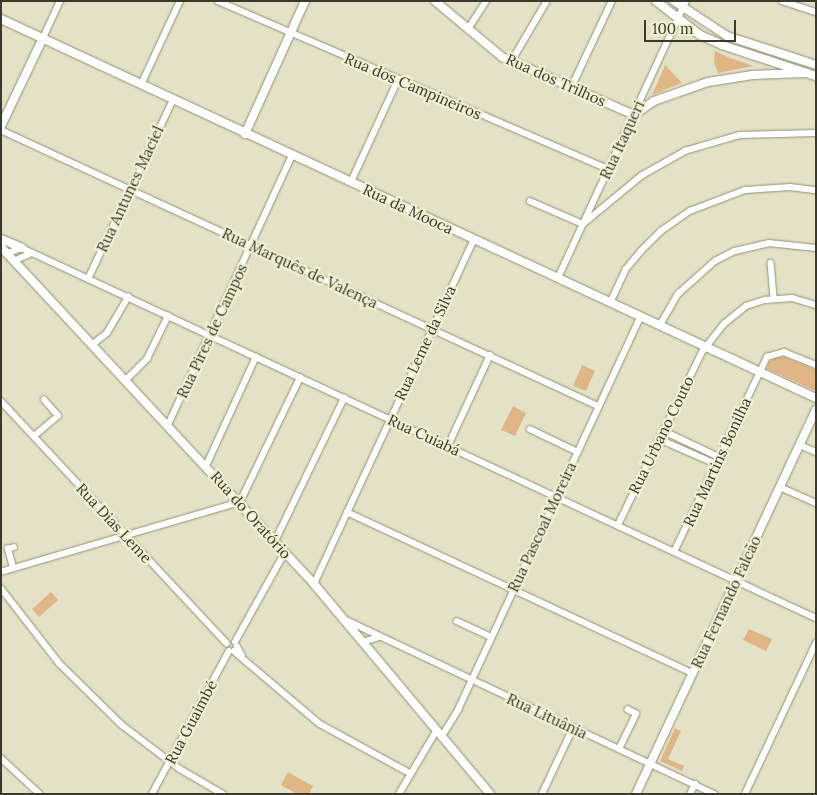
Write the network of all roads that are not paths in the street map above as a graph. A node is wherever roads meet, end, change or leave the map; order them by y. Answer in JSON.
{"nodes":[{"id":1,"x":60,"y":1,"type":"edge"},
{"id":2,"x":180,"y":1,"type":"edge"},
{"id":3,"x":218,"y":1,"type":"edge"},
{"id":4,"x":305,"y":1,"type":"edge"},
{"id":5,"x":435,"y":1,"type":"edge"},
{"id":6,"x":486,"y":1,"type":"edge"},
{"id":7,"x":547,"y":1,"type":"edge"},
{"id":8,"x":612,"y":1,"type":"edge"},
{"id":9,"x":656,"y":1,"type":"edge"},
{"id":10,"x":674,"y":1,"type":"edge"},
{"id":11,"x":782,"y":1,"type":"edge"},
{"id":12,"x":685,"y":5,"type":"edge"},
{"id":13,"x":816,"y":12,"type":"edge"},
{"id":14,"x":679,"y":18,"type":"junction"},
{"id":15,"x":1,"y":19,"type":"edge"},
{"id":16,"x":468,"y":30,"type":"junction"},
{"id":17,"x":290,"y":32,"type":"junction"},
{"id":18,"x":42,"y":38,"type":"junction"},
{"id":19,"x":511,"y":62,"type":"junction"},
{"id":20,"x":816,"y":65,"type":"edge"},
{"id":21,"x":805,"y":74,"type":"junction"},
{"id":22,"x":816,"y":76,"type":"edge"},
{"id":23,"x":398,"y":80,"type":"junction"},
{"id":24,"x":141,"y":85,"type":"junction"},
{"id":25,"x":571,"y":88,"type":"junction"},
{"id":26,"x":173,"y":100,"type":"junction"},
{"id":27,"x":634,"y":115,"type":"junction"},
{"id":28,"x":1,"y":128,"type":"edge"},
{"id":29,"x":816,"y":133,"type":"edge"},
{"id":30,"x":244,"y":134,"type":"junction"},
{"id":31,"x":292,"y":156,"type":"junction"},
{"id":32,"x":608,"y":170,"type":"junction"},
{"id":33,"x":351,"y":182,"type":"junction"},
{"id":34,"x":131,"y":189,"type":"junction"},
{"id":35,"x":816,"y":190,"type":"edge"},
{"id":36,"x":530,"y":201,"type":"dead end"},
{"id":37,"x":583,"y":224,"type":"junction"},
{"id":38,"x":1,"y":239,"type":"edge"},
{"id":39,"x":474,"y":239,"type":"junction"},
{"id":40,"x":251,"y":245,"type":"junction"},
{"id":41,"x":1,"y":246,"type":"edge"},
{"id":42,"x":22,"y":248,"type":"junction"},
{"id":43,"x":816,"y":248,"type":"edge"},
{"id":44,"x":8,"y":253,"type":"junction"},
{"id":45,"x":33,"y":253,"type":"junction"},
{"id":46,"x":16,"y":260,"type":"junction"},
{"id":47,"x":771,"y":263,"type":"dead end"},
{"id":48,"x":558,"y":278,"type":"junction"},
{"id":49,"x":88,"y":279,"type":"junction"},
{"id":50,"x":128,"y":298,"type":"junction"},
{"id":51,"x":774,"y":298,"type":"junction"},
{"id":52,"x":611,"y":301,"type":"junction"},
{"id":53,"x":816,"y":305,"type":"edge"},
{"id":54,"x":168,"y":316,"type":"junction"},
{"id":55,"x":641,"y":316,"type":"junction"},
{"id":56,"x":660,"y":325,"type":"junction"},
{"id":57,"x":432,"y":328,"type":"junction"},
{"id":58,"x":209,"y":335,"type":"junction"},
{"id":59,"x":92,"y":345,"type":"junction"},
{"id":60,"x":706,"y":346,"type":"junction"},
{"id":61,"x":490,"y":355,"type":"junction"},
{"id":62,"x":256,"y":357,"type":"junction"},
{"id":63,"x":816,"y":365,"type":"edge"},
{"id":64,"x":759,"y":372,"type":"junction"},
{"id":65,"x":300,"y":378,"type":"junction"},
{"id":66,"x":126,"y":380,"type":"junction"},
{"id":67,"x":344,"y":398,"type":"junction"},
{"id":68,"x":816,"y":398,"type":"edge"},
{"id":69,"x":44,"y":400,"type":"dead end"},
{"id":70,"x":1,"y":401,"type":"edge"},
{"id":71,"x":598,"y":406,"type":"junction"},
{"id":72,"x":816,"y":410,"type":"edge"},
{"id":73,"x":390,"y":420,"type":"junction"},
{"id":74,"x":168,"y":425,"type":"junction"},
{"id":75,"x":530,"y":429,"type":"dead end"},
{"id":76,"x":664,"y":431,"type":"junction"},
{"id":77,"x":34,"y":436,"type":"junction"},
{"id":78,"x":660,"y":439,"type":"junction"},
{"id":79,"x":690,"y":444,"type":"junction"},
{"id":80,"x":800,"y":445,"type":"junction"},
{"id":81,"x":448,"y":446,"type":"junction"},
{"id":82,"x":686,"y":451,"type":"junction"},
{"id":83,"x":578,"y":452,"type":"junction"},
{"id":84,"x":816,"y":452,"type":"edge"},
{"id":85,"x":719,"y":457,"type":"junction"},
{"id":86,"x":716,"y":464,"type":"junction"},
{"id":87,"x":206,"y":466,"type":"junction"},
{"id":88,"x":780,"y":487,"type":"junction"},
{"id":89,"x":556,"y":496,"type":"junction"},
{"id":90,"x":240,"y":502,"type":"junction"},
{"id":91,"x":816,"y":503,"type":"edge"},
{"id":92,"x":347,"y":512,"type":"junction"},
{"id":93,"x":618,"y":525,"type":"junction"},
{"id":94,"x":127,"y":537,"type":"junction"},
{"id":95,"x":275,"y":541,"type":"junction"},
{"id":96,"x":14,"y":547,"type":"dead end"},
{"id":97,"x":285,"y":552,"type":"junction"},
{"id":98,"x":674,"y":552,"type":"junction"},
{"id":99,"x":13,"y":568,"type":"junction"},
{"id":100,"x":1,"y":572,"type":"edge"},
{"id":101,"x":736,"y":581,"type":"junction"},
{"id":102,"x":314,"y":584,"type":"junction"},
{"id":103,"x":1,"y":588,"type":"edge"},
{"id":104,"x":513,"y":588,"type":"junction"},
{"id":105,"x":816,"y":618,"type":"edge"},
{"id":106,"x":344,"y":619,"type":"junction"},
{"id":107,"x":457,"y":621,"type":"dead end"},
{"id":108,"x":370,"y":631,"type":"junction"},
{"id":109,"x":357,"y":635,"type":"junction"},
{"id":110,"x":379,"y":636,"type":"junction"},
{"id":111,"x":491,"y":637,"type":"junction"},
{"id":112,"x":363,"y":642,"type":"junction"},
{"id":113,"x":816,"y":643,"type":"edge"},
{"id":114,"x":234,"y":647,"type":"junction"},
{"id":115,"x":693,"y":673,"type":"junction"},
{"id":116,"x":471,"y":680,"type":"junction"},
{"id":117,"x":628,"y":710,"type":"dead end"},
{"id":118,"x":573,"y":728,"type":"junction"},
{"id":119,"x":439,"y":733,"type":"junction"},
{"id":120,"x":619,"y":749,"type":"junction"},
{"id":121,"x":1,"y":758,"type":"edge"},
{"id":122,"x":170,"y":762,"type":"junction"},
{"id":123,"x":651,"y":764,"type":"junction"},
{"id":124,"x":410,"y":773,"type":"junction"},
{"id":125,"x":695,"y":784,"type":"junction"},
{"id":126,"x":40,"y":794,"type":"edge"},
{"id":127,"x":152,"y":794,"type":"edge"},
{"id":128,"x":223,"y":794,"type":"edge"},
{"id":129,"x":399,"y":794,"type":"edge"},
{"id":130,"x":490,"y":794,"type":"edge"},
{"id":131,"x":542,"y":794,"type":"edge"},
{"id":132,"x":636,"y":794,"type":"edge"},
{"id":133,"x":690,"y":794,"type":"edge"},
{"id":134,"x":715,"y":794,"type":"edge"},
{"id":135,"x":745,"y":794,"type":"edge"}],
"edges":[{"from":1,"to":18,"type":"street"},
{"from":2,"to":24,"type":"street"},
{"from":3,"to":17,"type":"street","name":"Rua dos Campineiros"},
{"from":4,"to":17,"type":"street"},
{"from":5,"to":16,"type":"street","name":"Rua dos Trilhos"},
{"from":6,"to":16,"type":"street"},
{"from":7,"to":19,"type":"street"},
{"from":8,"to":25,"type":"street"},
{"from":9,"to":14,"type":"street"},
{"from":10,"to":12,"type":"street"},
{"from":11,"to":13,"type":"street"},
{"from":12,"to":14,"type":"street","name":"Rua Itaqueri"},
{"from":12,"to":20,"type":"street"},
{"from":14,"to":21,"type":"street"},
{"from":14,"to":27,"type":"street","name":"Rua Itaqueri"},
{"from":15,"to":18,"type":"street","name":"Rua da Mooca"},
{"from":16,"to":19,"type":"street","name":"Rua dos Trilhos"},
{"from":17,"to":23,"type":"street","name":"Rua dos Campineiros"},
{"from":17,"to":30,"type":"street"},
{"from":18,"to":24,"type":"street","name":"Rua da Mooca"},
{"from":18,"to":28,"type":"street"},
{"from":19,"to":25,"type":"street","name":"Rua dos Trilhos"},
{"from":21,"to":22,"type":"street"},
{"from":21,"to":27,"type":"street"},
{"from":23,"to":32,"type":"street","name":"Rua dos Campineiros"},
{"from":23,"to":33,"type":"street"},
{"from":24,"to":26,"type":"street","name":"Rua da Mooca"},
{"from":25,"to":27,"type":"street","name":"Rua dos Trilhos"},
{"from":26,"to":30,"type":"street","name":"Rua da Mooca"},
{"from":26,"to":34,"type":"street","name":"Rua Antunes Maciel"},
{"from":27,"to":32,"type":"street","name":"Rua Itaqueri"},
{"from":28,"to":34,"type":"street","name":"Rua Marquês de Valença"},
{"from":29,"to":37,"type":"street"},
{"from":30,"to":31,"type":"street","name":"Rua da Mooca"},
{"from":31,"to":33,"type":"street","name":"Rua da Mooca"},
{"from":31,"to":40,"type":"street","name":"Rua Pires de Campos"},
{"from":32,"to":37,"type":"street","name":"Rua Itaqueri"},
{"from":33,"to":39,"type":"street","name":"Rua da Mooca"},
{"from":34,"to":40,"type":"street","name":"Rua Marquês de Valença"},
{"from":34,"to":49,"type":"street","name":"Rua Antunes Maciel"},
{"from":35,"to":52,"type":"street"},
{"from":36,"to":37,"type":"street"},
{"from":37,"to":48,"type":"street","name":"Rua Itaqueri"},
{"from":38,"to":42,"type":"street"},
{"from":39,"to":48,"type":"street","name":"Rua da Mooca"},
{"from":39,"to":57,"type":"street","name":"Rua Leme da Silva"},
{"from":40,"to":57,"type":"street","name":"Rua Marquês de Valença"},
{"from":40,"to":58,"type":"street","name":"Rua Pires de Campos"},
{"from":41,"to":44,"type":"street","name":"Rua do Oratório"},
{"from":42,"to":44,"type":"street"},
{"from":42,"to":45,"type":"street","name":"Rua Cuiabá"},
{"from":43,"to":56,"type":"street"},
{"from":44,"to":46,"type":"street","name":"Rua do Oratório"},
{"from":45,"to":46,"type":"street"},
{"from":45,"to":49,"type":"street","name":"Rua Cuiabá"},
{"from":46,"to":59,"type":"street","name":"Rua do Oratório"},
{"from":47,"to":51,"type":"street"},
{"from":48,"to":52,"type":"street","name":"Rua da Mooca"},
{"from":49,"to":50,"type":"street","name":"Rua Cuiabá"},
{"from":50,"to":54,"type":"street","name":"Rua Cuiabá"},
{"from":50,"to":59,"type":"street"},
{"from":51,"to":53,"type":"street"},
{"from":51,"to":60,"type":"street","name":"Rua Urbano Couto"},
{"from":52,"to":55,"type":"street","name":"Rua da Mooca"},
{"from":54,"to":58,"type":"street","name":"Rua Cuiabá"},
{"from":54,"to":66,"type":"street"},
{"from":55,"to":56,"type":"street","name":"Rua da Mooca"},
{"from":55,"to":71,"type":"street","name":"Rua Pascoal Moreira"},
{"from":56,"to":60,"type":"street","name":"Rua da Mooca"},
{"from":57,"to":61,"type":"street","name":"Rua Marquês de Valença"},
{"from":57,"to":73,"type":"street","name":"Rua Leme da Silva"},
{"from":58,"to":62,"type":"street","name":"Rua Cuiabá"},
{"from":58,"to":74,"type":"street","name":"Rua Pires de Campos"},
{"from":59,"to":66,"type":"street","name":"Rua do Oratório"},
{"from":60,"to":64,"type":"street","name":"Rua da Mooca"},
{"from":60,"to":76,"type":"street","name":"Rua Urbano Couto"},
{"from":61,"to":71,"type":"street","name":"Rua Marquês de Valença"},
{"from":61,"to":81,"type":"street"},
{"from":62,"to":65,"type":"street","name":"Rua Cuiabá"},
{"from":62,"to":87,"type":"street"},
{"from":63,"to":64,"type":"street","name":"Rua Martins Bonilha"},
{"from":64,"to":68,"type":"street","name":"Rua da Mooca"},
{"from":64,"to":85,"type":"street","name":"Rua Martins Bonilha"},
{"from":65,"to":67,"type":"street","name":"Rua Cuiabá"},
{"from":65,"to":90,"type":"street"},
{"from":66,"to":74,"type":"street","name":"Rua do Oratório"},
{"from":67,"to":73,"type":"street","name":"Rua Cuiabá"},
{"from":67,"to":95,"type":"street"},
{"from":69,"to":77,"type":"street"},
{"from":70,"to":77,"type":"street","name":"Rua Dias Leme"},
{"from":71,"to":83,"type":"street","name":"Rua Pascoal Moreira"},
{"from":72,"to":80,"type":"street","name":"Rua Fernando Falcão"},
{"from":73,"to":81,"type":"street","name":"Rua Cuiabá"},
{"from":73,"to":92,"type":"street","name":"Rua Leme da Silva"},
{"from":74,"to":87,"type":"street","name":"Rua do Oratório"},
{"from":75,"to":83,"type":"street"},
{"from":76,"to":78,"type":"street","name":"Rua Urbano Couto"},
{"from":76,"to":79,"type":"street"},
{"from":77,"to":94,"type":"street","name":"Rua Dias Leme"},
{"from":78,"to":82,"type":"street"},
{"from":78,"to":93,"type":"street","name":"Rua Urbano Couto"},
{"from":79,"to":82,"type":"street"},
{"from":79,"to":85,"type":"street"},
{"from":80,"to":84,"type":"street"},
{"from":80,"to":88,"type":"street","name":"Rua Fernando Falcão"},
{"from":81,"to":89,"type":"street","name":"Rua Cuiabá"},
{"from":82,"to":86,"type":"street"},
{"from":83,"to":89,"type":"street","name":"Rua Pascoal Moreira"},
{"from":85,"to":86,"type":"street","name":"Rua Martins Bonilha"},
{"from":86,"to":98,"type":"street","name":"Rua Martins Bonilha"},
{"from":87,"to":90,"type":"street","name":"Rua do Oratório"},
{"from":88,"to":91,"type":"street"},
{"from":88,"to":101,"type":"street","name":"Rua Fernando Falcão"},
{"from":89,"to":93,"type":"street","name":"Rua Cuiabá"},
{"from":89,"to":104,"type":"street","name":"Rua Pascoal Moreira"},
{"from":90,"to":94,"type":"street"},
{"from":90,"to":95,"type":"street","name":"Rua do Oratório"},
{"from":92,"to":102,"type":"street","name":"Rua Leme da Silva"},
{"from":92,"to":104,"type":"street"},
{"from":93,"to":98,"type":"street","name":"Rua Cuiabá"},
{"from":94,"to":99,"type":"street"},
{"from":94,"to":114,"type":"street","name":"Rua Dias Leme"},
{"from":95,"to":97,"type":"street","name":"Rua do Oratório"},
{"from":96,"to":99,"type":"street"},
{"from":97,"to":102,"type":"street","name":"Rua do Oratório"},
{"from":97,"to":114,"type":"street","name":"Rua Guaimbé"},
{"from":98,"to":101,"type":"street","name":"Rua Cuiabá"},
{"from":99,"to":100,"type":"street"},
{"from":101,"to":105,"type":"street","name":"Rua Cuiabá"},
{"from":101,"to":115,"type":"street","name":"Rua Fernando Falcão"},
{"from":102,"to":106,"type":"street","name":"Rua do Oratório"},
{"from":103,"to":122,"type":"street"},
{"from":104,"to":111,"type":"street","name":"Rua Pascoal Moreira"},
{"from":104,"to":115,"type":"street"},
{"from":106,"to":108,"type":"street","name":"Rua Lituânia"},
{"from":106,"to":109,"type":"street","name":"Rua do Oratório"},
{"from":107,"to":111,"type":"street"},
{"from":108,"to":109,"type":"street"},
{"from":108,"to":110,"type":"street","name":"Rua Lituânia"},
{"from":109,"to":112,"type":"street","name":"Rua do Oratório"},
{"from":110,"to":112,"type":"street"},
{"from":110,"to":116,"type":"street","name":"Rua Lituânia"},
{"from":111,"to":116,"type":"street","name":"Rua Pascoal Moreira"},
{"from":112,"to":119,"type":"street","name":"Rua do Oratório"},
{"from":113,"to":135,"type":"street"},
{"from":114,"to":122,"type":"street","name":"Rua Guaimbé"},
{"from":114,"to":124,"type":"street"},
{"from":115,"to":123,"type":"street","name":"Rua Fernando Falcão"},
{"from":116,"to":118,"type":"street","name":"Rua Lituânia"},
{"from":116,"to":119,"type":"street","name":"Rua Pascoal Moreira"},
{"from":117,"to":120,"type":"street"},
{"from":118,"to":120,"type":"street","name":"Rua Lituânia"},
{"from":118,"to":131,"type":"street"},
{"from":119,"to":124,"type":"street","name":"Rua Pascoal Moreira"},
{"from":119,"to":130,"type":"street","name":"Rua do Oratório"},
{"from":120,"to":123,"type":"street","name":"Rua Lituânia"},
{"from":121,"to":126,"type":"street"},
{"from":122,"to":127,"type":"street","name":"Rua Guaimbé"},
{"from":122,"to":128,"type":"street"},
{"from":123,"to":125,"type":"street","name":"Rua Lituânia"},
{"from":123,"to":132,"type":"street","name":"Rua Fernando Falcão"},
{"from":124,"to":129,"type":"street","name":"Rua Pascoal Moreira"},
{"from":125,"to":133,"type":"street"},
{"from":125,"to":134,"type":"street","name":"Rua Lituânia"}]}
